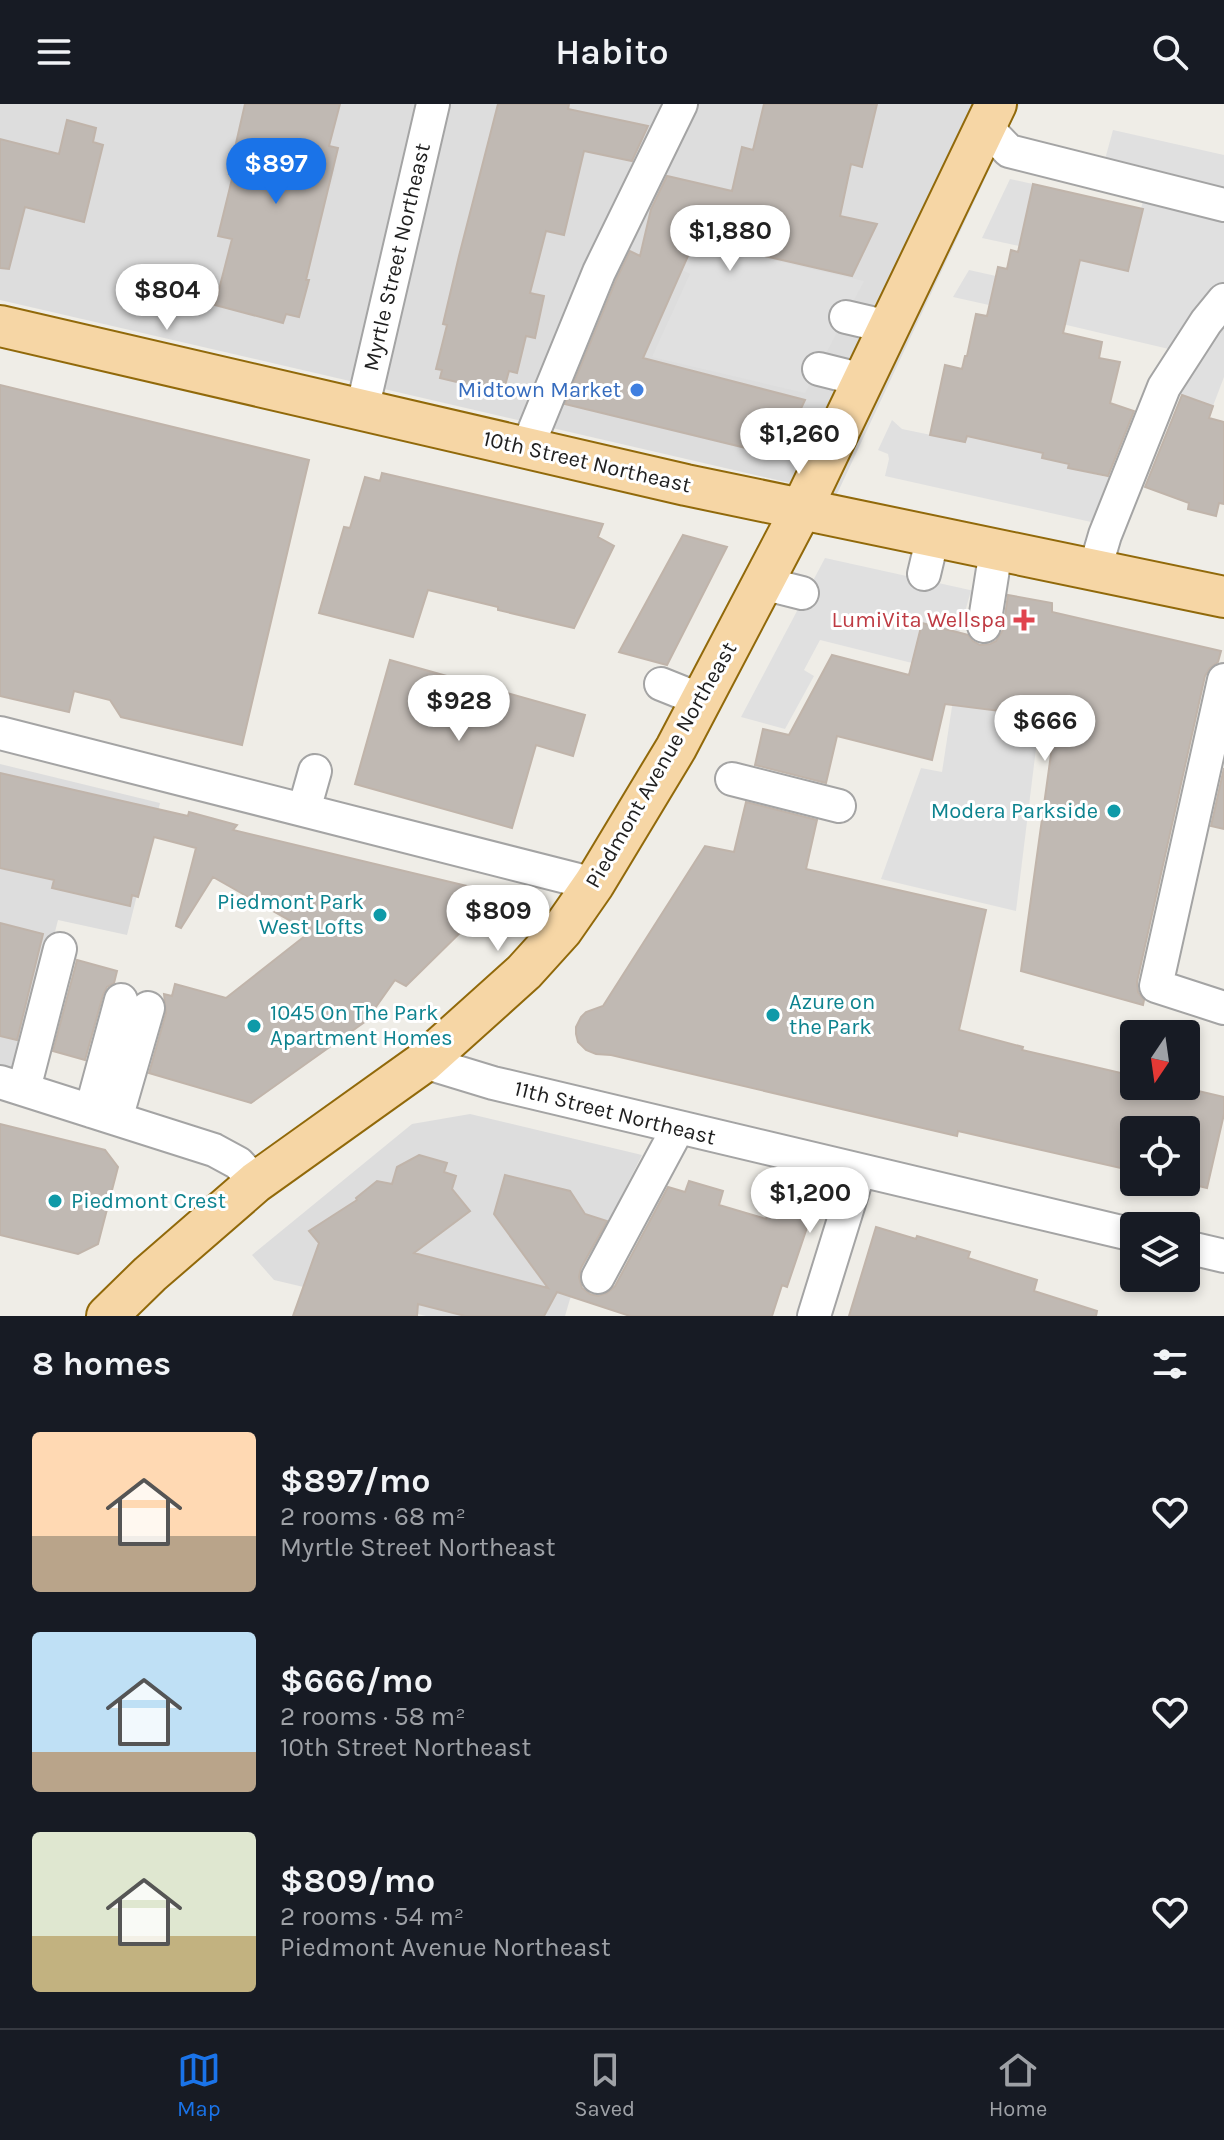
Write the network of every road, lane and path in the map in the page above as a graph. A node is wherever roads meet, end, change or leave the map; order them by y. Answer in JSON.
{"nodes":[{"id":1,"x":433,"y":104,"type":"edge"},
{"id":2,"x":681,"y":104,"type":"edge"},
{"id":3,"x":991,"y":115,"type":"edge"},
{"id":4,"x":1224,"y":205,"type":"edge"},
{"id":5,"x":1224,"y":300,"type":"edge"},
{"id":6,"x":846,"y":317,"type":"dead end"},
{"id":7,"x":0,"y":326,"type":"edge"},
{"id":8,"x":889,"y":327,"type":"junction"},
{"id":9,"x":819,"y":369,"type":"dead end"},
{"id":10,"x":863,"y":380,"type":"junction"},
{"id":11,"x":362,"y":410,"type":"junction"},
{"id":12,"x":527,"y":448,"type":"junction"},
{"id":13,"x":801,"y":510,"type":"junction"},
{"id":14,"x":996,"y":550,"type":"junction"},
{"id":15,"x":1095,"y":569,"type":"junction"},
{"id":16,"x":762,"y":583,"type":"junction"},
{"id":17,"x":802,"y":593,"type":"dead end"},
{"id":18,"x":1224,"y":597,"type":"edge"},
{"id":19,"x":984,"y":626,"type":"dead end"},
{"id":20,"x":1224,"y":680,"type":"edge"},
{"id":21,"x":661,"y":684,"type":"dead end"},
{"id":22,"x":701,"y":700,"type":"junction"},
{"id":23,"x":0,"y":733,"type":"edge"},
{"id":24,"x":315,"y":771,"type":"dead end"},
{"id":25,"x":732,"y":779,"type":"dead end"},
{"id":26,"x":839,"y":806,"type":"dead end"},
{"id":27,"x":304,"y":810,"type":"junction"},
{"id":28,"x":594,"y":884,"type":"junction"},
{"id":29,"x":60,"y":949,"type":"dead end"},
{"id":30,"x":135,"y":1004,"type":"dead end"},
{"id":31,"x":1224,"y":1008,"type":"edge"},
{"id":32,"x":424,"y":1062,"type":"junction"},
{"id":33,"x":12,"y":1086,"type":"edge"},
{"id":34,"x":104,"y":1115,"type":"junction"},
{"id":35,"x":678,"y":1128,"type":"junction"},
{"id":36,"x":859,"y":1171,"type":"junction"},
{"id":37,"x":256,"y":1182,"type":"junction"},
{"id":38,"x":1120,"y":1232,"type":"edge"},
{"id":39,"x":1200,"y":1250,"type":"edge"},
{"id":40,"x":1224,"y":1256,"type":"edge"},
{"id":41,"x":598,"y":1277,"type":"dead end"},
{"id":42,"x":107,"y":1316,"type":"edge"},
{"id":43,"x":814,"y":1316,"type":"edge"}],
"edges":[{"from":1,"to":11,"type":"street","name":"Myrtle Street Northeast"},
{"from":2,"to":12,"type":"street"},
{"from":3,"to":4,"type":"street"},
{"from":3,"to":8,"type":"main road","name":"Piedmont Avenue Northeast"},
{"from":5,"to":15,"type":"street"},
{"from":6,"to":8,"type":"street"},
{"from":7,"to":11,"type":"main road","name":"10th Street Northeast"},
{"from":8,"to":10,"type":"main road","name":"Piedmont Avenue Northeast"},
{"from":9,"to":10,"type":"street"},
{"from":10,"to":13,"type":"main road","name":"Piedmont Avenue Northeast"},
{"from":11,"to":12,"type":"main road","name":"10th Street Northeast"},
{"from":12,"to":13,"type":"main road","name":"10th Street Northeast"},
{"from":13,"to":14,"type":"main road","name":"10th Street Northeast"},
{"from":13,"to":16,"type":"main road","name":"Piedmont Avenue Northeast"},
{"from":14,"to":15,"type":"main road","name":"10th Street Northeast"},
{"from":14,"to":19,"type":"street"},
{"from":15,"to":18,"type":"main road","name":"10th Street Northeast"},
{"from":16,"to":17,"type":"street"},
{"from":16,"to":22,"type":"main road","name":"Piedmont Avenue Northeast"},
{"from":20,"to":31,"type":"street"},
{"from":21,"to":22,"type":"street"},
{"from":22,"to":28,"type":"main road","name":"Piedmont Avenue Northeast"},
{"from":23,"to":27,"type":"street"},
{"from":24,"to":27,"type":"street"},
{"from":25,"to":26,"type":"street"},
{"from":27,"to":28,"type":"street"},
{"from":28,"to":32,"type":"main road","name":"Piedmont Avenue Northeast"},
{"from":29,"to":33,"type":"street"},
{"from":30,"to":34,"type":"street"},
{"from":32,"to":35,"type":"street","name":"11th Street Northeast"},
{"from":32,"to":37,"type":"main road","name":"Piedmont Avenue Northeast"},
{"from":33,"to":34,"type":"street"},
{"from":34,"to":37,"type":"street"},
{"from":35,"to":36,"type":"street","name":"11th Street Northeast"},
{"from":35,"to":41,"type":"street"},
{"from":36,"to":38,"type":"street","name":"11th Street Northeast"},
{"from":36,"to":43,"type":"street"},
{"from":37,"to":42,"type":"main road","name":"Piedmont Avenue Northeast"},
{"from":39,"to":40,"type":"street"}]}
